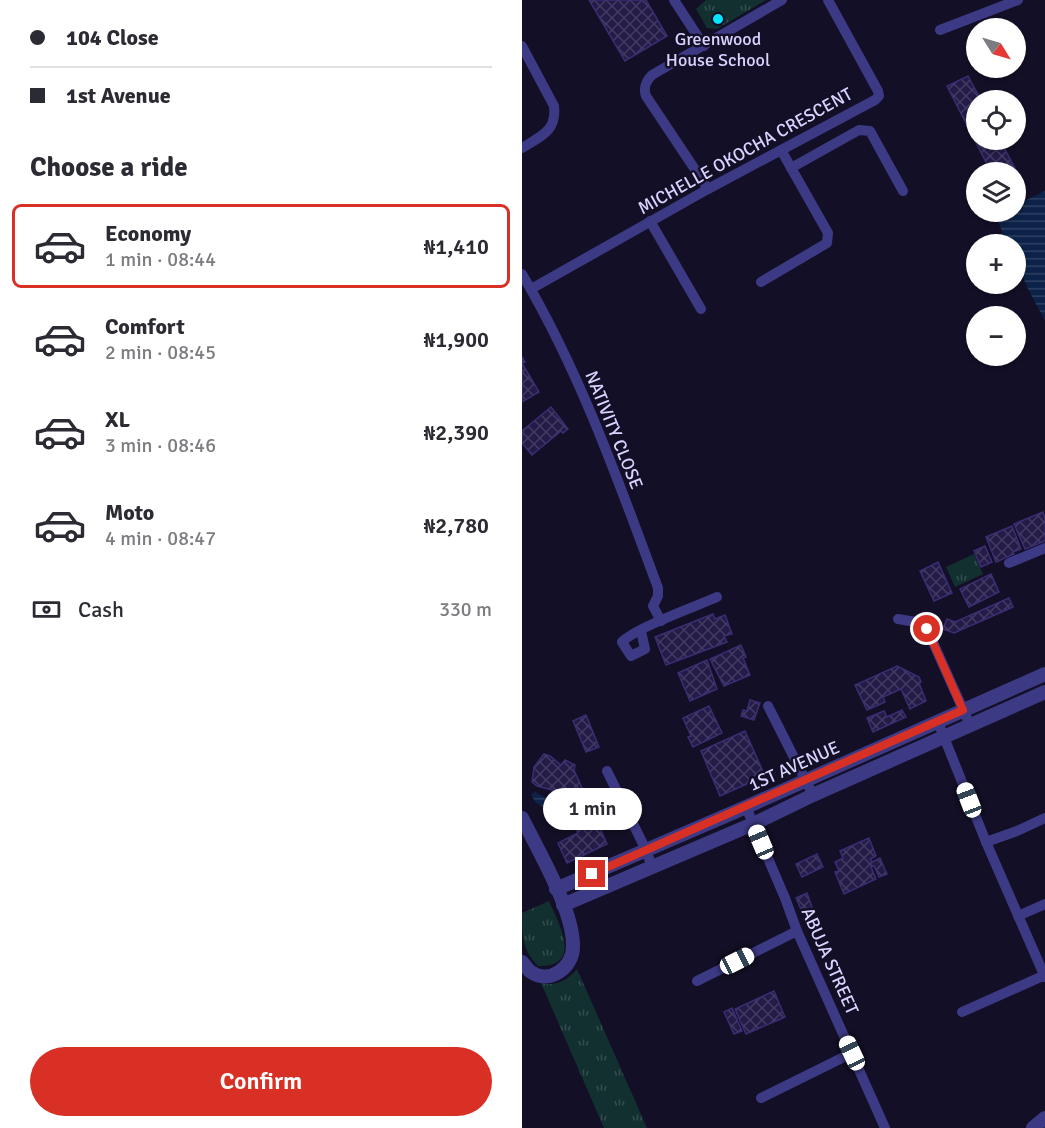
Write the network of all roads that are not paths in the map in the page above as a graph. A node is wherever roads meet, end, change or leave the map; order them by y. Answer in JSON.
{"nodes":[{"id":1,"x":674,"y":0,"type":"edge"},
{"id":2,"x":782,"y":0,"type":"edge"},
{"id":3,"x":828,"y":0,"type":"edge"},
{"id":4,"x":1018,"y":0,"type":"edge"},
{"id":5,"x":940,"y":30,"type":"dead end"},
{"id":6,"x":522,"y":46,"type":"edge"},
{"id":7,"x":704,"y":46,"type":"junction"},
{"id":8,"x":522,"y":148,"type":"edge"},
{"id":9,"x":781,"y":150,"type":"junction"},
{"id":10,"x":791,"y":168,"type":"junction"},
{"id":11,"x":708,"y":189,"type":"junction"},
{"id":12,"x":903,"y":191,"type":"dead end"},
{"id":13,"x":650,"y":221,"type":"junction"},
{"id":14,"x":522,"y":274,"type":"edge"},
{"id":15,"x":761,"y":282,"type":"dead end"},
{"id":16,"x":531,"y":289,"type":"junction"},
{"id":17,"x":701,"y":309,"type":"dead end"},
{"id":18,"x":1045,"y":548,"type":"edge"},
{"id":19,"x":1009,"y":563,"type":"dead end"},
{"id":20,"x":717,"y":597,"type":"dead end"},
{"id":21,"x":898,"y":619,"type":"dead end"},
{"id":22,"x":660,"y":621,"type":"junction"},
{"id":23,"x":640,"y":631,"type":"dead end"},
{"id":24,"x":1045,"y":674,"type":"edge"},
{"id":25,"x":1045,"y":692,"type":"edge"},
{"id":26,"x":768,"y":706,"type":"dead end"},
{"id":27,"x":963,"y":710,"type":"junction"},
{"id":28,"x":938,"y":722,"type":"junction"},
{"id":29,"x":970,"y":725,"type":"junction"},
{"id":30,"x":945,"y":737,"type":"junction"},
{"id":31,"x":606,"y":771,"type":"dead end"},
{"id":32,"x":805,"y":780,"type":"junction"},
{"id":33,"x":813,"y":795,"type":"junction"},
{"id":34,"x":746,"y":807,"type":"junction"},
{"id":35,"x":522,"y":818,"type":"edge"},
{"id":36,"x":1045,"y":818,"type":"edge"},
{"id":37,"x":753,"y":824,"type":"junction"},
{"id":38,"x":986,"y":842,"type":"junction"},
{"id":39,"x":646,"y":850,"type":"junction"},
{"id":40,"x":652,"y":867,"type":"junction"},
{"id":41,"x":556,"y":889,"type":"junction"},
{"id":42,"x":1045,"y":904,"type":"edge"},
{"id":43,"x":563,"y":905,"type":"junction"},
{"id":44,"x":1018,"y":916,"type":"junction"},
{"id":45,"x":797,"y":931,"type":"junction"},
{"id":46,"x":522,"y":962,"type":"edge"},
{"id":47,"x":1045,"y":976,"type":"edge"},
{"id":48,"x":697,"y":981,"type":"dead end"},
{"id":49,"x":962,"y":1012,"type":"dead end"},
{"id":50,"x":852,"y":1053,"type":"junction"},
{"id":51,"x":761,"y":1098,"type":"dead end"},
{"id":52,"x":1045,"y":1118,"type":"edge"},
{"id":53,"x":885,"y":1128,"type":"edge"},
{"id":54,"x":1033,"y":1128,"type":"edge"}],
"edges":[{"from":1,"to":7,"type":"street"},
{"from":2,"to":7,"type":"street"},
{"from":3,"to":9,"type":"street","name":"MICHELLE OKOCHA CRESCENT"},
{"from":4,"to":5,"type":"street"},
{"from":6,"to":8,"type":"street"},
{"from":7,"to":11,"type":"street"},
{"from":9,"to":10,"type":"street"},
{"from":9,"to":11,"type":"street","name":"MICHELLE OKOCHA CRESCENT"},
{"from":10,"to":12,"type":"street"},
{"from":10,"to":15,"type":"street"},
{"from":11,"to":13,"type":"street","name":"MICHELLE OKOCHA CRESCENT"},
{"from":13,"to":16,"type":"street","name":"MICHELLE OKOCHA CRESCENT"},
{"from":13,"to":17,"type":"street"},
{"from":14,"to":16,"type":"street","name":"NATIVITY CLOSE"},
{"from":16,"to":22,"type":"street","name":"NATIVITY CLOSE"},
{"from":18,"to":19,"type":"street"},
{"from":20,"to":22,"type":"street"},
{"from":21,"to":27,"type":"street"},
{"from":22,"to":23,"type":"street"},
{"from":24,"to":27,"type":"street","name":"1ST AVENUE"},
{"from":25,"to":29,"type":"street","name":"1ST AVENUE"},
{"from":26,"to":32,"type":"street"},
{"from":27,"to":28,"type":"street","name":"1ST AVENUE"},
{"from":27,"to":29,"type":"street"},
{"from":28,"to":30,"type":"street"},
{"from":28,"to":32,"type":"street","name":"1ST AVENUE"},
{"from":29,"to":30,"type":"street","name":"1ST AVENUE"},
{"from":30,"to":33,"type":"street","name":"1ST AVENUE"},
{"from":30,"to":38,"type":"street"},
{"from":31,"to":39,"type":"street"},
{"from":32,"to":33,"type":"street"},
{"from":32,"to":34,"type":"street","name":"1ST AVENUE"},
{"from":33,"to":37,"type":"street","name":"1ST AVENUE"},
{"from":34,"to":37,"type":"street","name":"ABUJA STREET"},
{"from":34,"to":39,"type":"street","name":"1ST AVENUE"},
{"from":35,"to":41,"type":"street"},
{"from":36,"to":38,"type":"street"},
{"from":37,"to":40,"type":"street","name":"1ST AVENUE"},
{"from":37,"to":45,"type":"street","name":"ABUJA STREET"},
{"from":38,"to":44,"type":"street"},
{"from":39,"to":40,"type":"street"},
{"from":39,"to":41,"type":"street","name":"1ST AVENUE"},
{"from":40,"to":43,"type":"street","name":"1ST AVENUE"},
{"from":41,"to":43,"type":"street"},
{"from":42,"to":44,"type":"street"},
{"from":43,"to":46,"type":"street"},
{"from":44,"to":47,"type":"street"},
{"from":45,"to":48,"type":"street"},
{"from":45,"to":50,"type":"street","name":"ABUJA STREET"},
{"from":47,"to":49,"type":"street"},
{"from":50,"to":51,"type":"street"},
{"from":50,"to":53,"type":"street","name":"ABUJA STREET"},
{"from":52,"to":54,"type":"street"}]}
